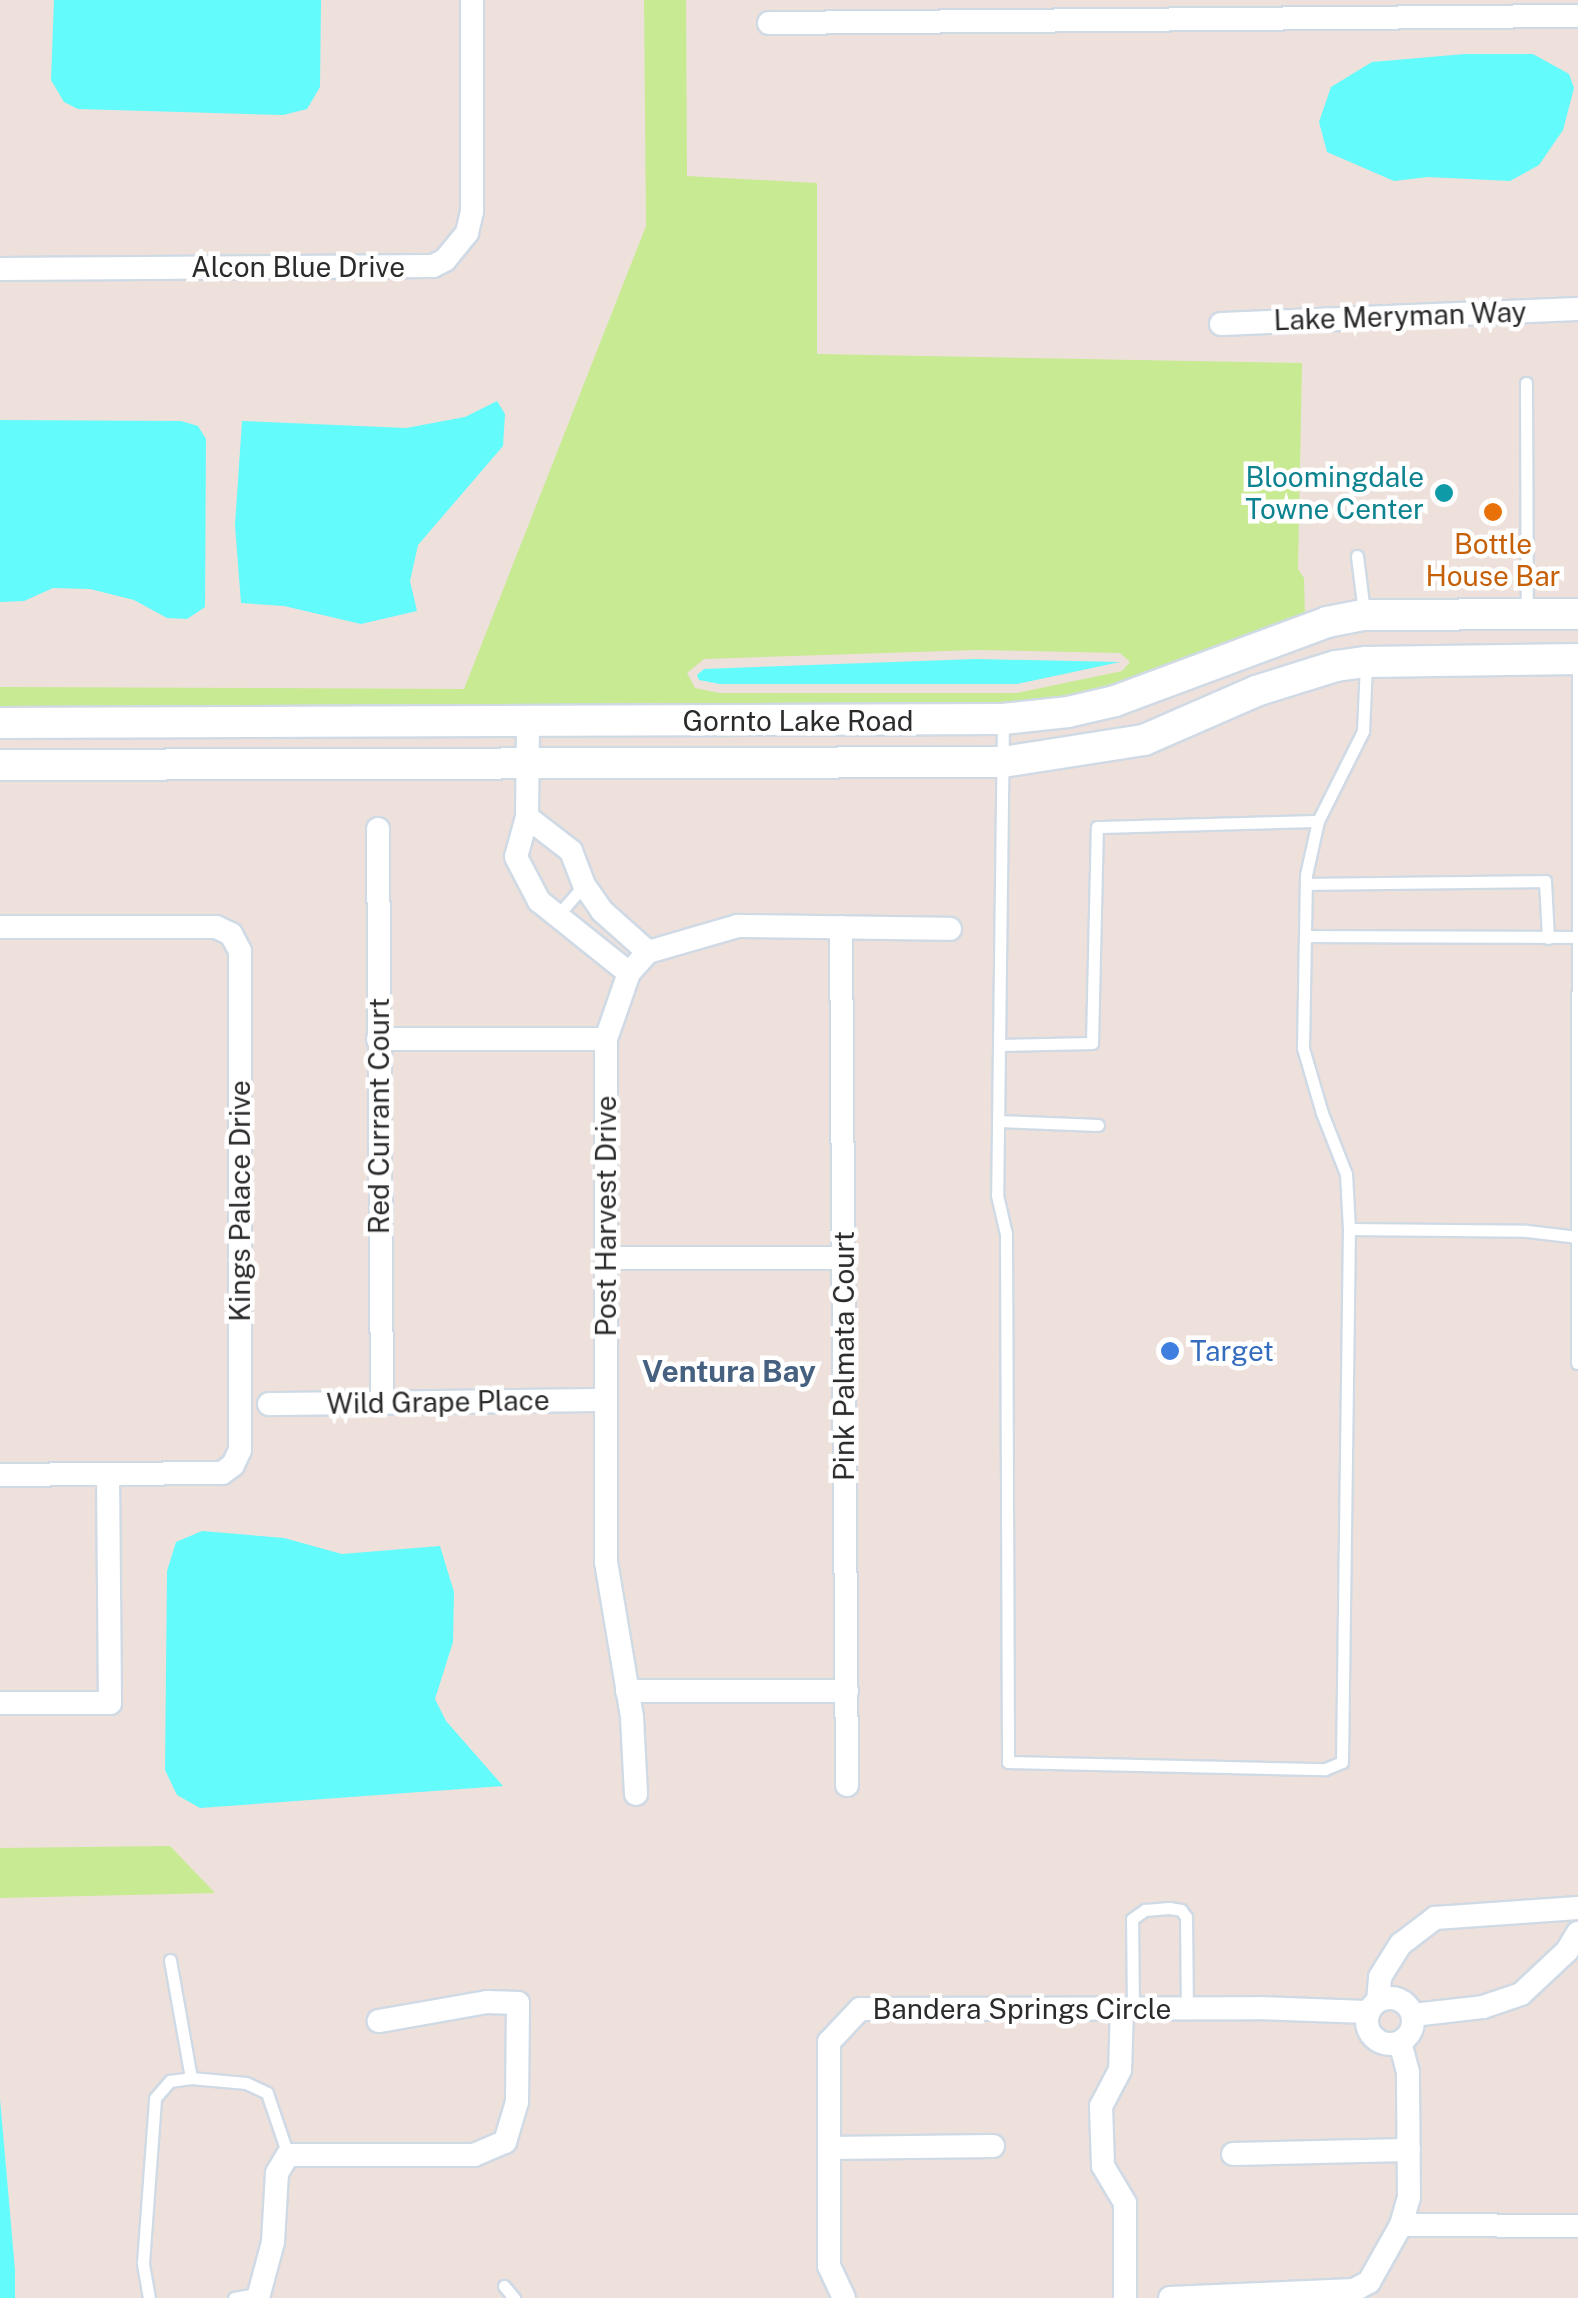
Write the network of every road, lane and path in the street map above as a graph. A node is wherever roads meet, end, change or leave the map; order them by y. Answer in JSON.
{"nodes":[{"id":1,"x":472,"y":0,"type":"edge"},
{"id":2,"x":1578,"y":16,"type":"edge"},
{"id":3,"x":770,"y":23,"type":"dead end"},
{"id":4,"x":0,"y":269,"type":"edge"},
{"id":5,"x":1578,"y":309,"type":"edge"},
{"id":6,"x":1221,"y":324,"type":"dead end"},
{"id":7,"x":1526,"y":383,"type":"dead end"},
{"id":8,"x":1357,"y":556,"type":"dead end"},
{"id":9,"x":1528,"y":614,"type":"junction"},
{"id":10,"x":1578,"y":614,"type":"edge"},
{"id":11,"x":1364,"y":615,"type":"junction"},
{"id":12,"x":1578,"y":659,"type":"edge"},
{"id":13,"x":1366,"y":662,"type":"junction"},
{"id":14,"x":1002,"y":719,"type":"junction"},
{"id":15,"x":528,"y":722,"type":"junction"},
{"id":16,"x":0,"y":724,"type":"edge"},
{"id":17,"x":1003,"y":762,"type":"junction"},
{"id":18,"x":0,"y":765,"type":"edge"},
{"id":19,"x":528,"y":766,"type":"junction"},
{"id":20,"x":527,"y":817,"type":"junction"},
{"id":21,"x":1318,"y":822,"type":"junction"},
{"id":22,"x":1578,"y":822,"type":"edge"},
{"id":23,"x":378,"y":829,"type":"dead end"},
{"id":24,"x":1306,"y":884,"type":"junction"},
{"id":25,"x":584,"y":885,"type":"junction"},
{"id":26,"x":1577,"y":912,"type":"edge"},
{"id":27,"x":558,"y":915,"type":"junction"},
{"id":28,"x":0,"y":927,"type":"edge"},
{"id":29,"x":841,"y":927,"type":"junction"},
{"id":30,"x":950,"y":929,"type":"dead end"},
{"id":31,"x":1305,"y":936,"type":"junction"},
{"id":32,"x":1577,"y":937,"type":"edge"},
{"id":33,"x":1548,"y":938,"type":"junction"},
{"id":34,"x":648,"y":952,"type":"junction"},
{"id":35,"x":629,"y":973,"type":"junction"},
{"id":36,"x":1577,"y":988,"type":"edge"},
{"id":37,"x":378,"y":1039,"type":"junction"},
{"id":38,"x":606,"y":1039,"type":"junction"},
{"id":39,"x":999,"y":1044,"type":"junction"},
{"id":40,"x":1577,"y":1044,"type":"edge"},
{"id":41,"x":998,"y":1121,"type":"junction"},
{"id":42,"x":1098,"y":1125,"type":"dead end"},
{"id":43,"x":1349,"y":1229,"type":"junction"},
{"id":44,"x":1577,"y":1236,"type":"edge"},
{"id":45,"x":606,"y":1258,"type":"junction"},
{"id":46,"x":844,"y":1258,"type":"junction"},
{"id":47,"x":1577,"y":1363,"type":"edge"},
{"id":48,"x":606,"y":1400,"type":"junction"},
{"id":49,"x":382,"y":1403,"type":"junction"},
{"id":50,"x":269,"y":1404,"type":"dead end"},
{"id":51,"x":108,"y":1474,"type":"junction"},
{"id":52,"x":0,"y":1475,"type":"edge"},
{"id":53,"x":627,"y":1691,"type":"junction"},
{"id":54,"x":847,"y":1691,"type":"junction"},
{"id":55,"x":0,"y":1703,"type":"edge"},
{"id":56,"x":848,"y":1785,"type":"dead end"},
{"id":57,"x":636,"y":1794,"type":"dead end"},
{"id":58,"x":1578,"y":1908,"type":"edge"},
{"id":59,"x":1578,"y":1933,"type":"edge"},
{"id":60,"x":170,"y":1960,"type":"dead end"},
{"id":61,"x":1374,"y":2006,"type":"junction"},
{"id":62,"x":1127,"y":2008,"type":"junction"},
{"id":63,"x":1186,"y":2008,"type":"junction"},
{"id":64,"x":1412,"y":2015,"type":"junction"},
{"id":65,"x":379,"y":2022,"type":"dead end"},
{"id":66,"x":1400,"y":2042,"type":"junction"},
{"id":67,"x":191,"y":2078,"type":"junction"},
{"id":68,"x":993,"y":2146,"type":"dead end"},
{"id":69,"x":830,"y":2148,"type":"junction"},
{"id":70,"x":1408,"y":2150,"type":"junction"},
{"id":71,"x":1233,"y":2154,"type":"dead end"},
{"id":72,"x":288,"y":2155,"type":"junction"},
{"id":73,"x":1401,"y":2225,"type":"junction"},
{"id":74,"x":1578,"y":2226,"type":"edge"},
{"id":75,"x":504,"y":2286,"type":"dead end"},
{"id":76,"x":250,"y":2296,"type":"edge"},
{"id":77,"x":149,"y":2298,"type":"edge"},
{"id":78,"x":514,"y":2298,"type":"edge"},
{"id":79,"x":844,"y":2298,"type":"edge"},
{"id":80,"x":1125,"y":2298,"type":"edge"},
{"id":81,"x":1170,"y":2298,"type":"edge"}],
"edges":[{"from":1,"to":4,"type":"street","name":"Alcon Blue Drive"},
{"from":2,"to":3,"type":"street"},
{"from":5,"to":6,"type":"street","name":"Lake Meryman Way"},
{"from":7,"to":9,"type":"lane"},
{"from":8,"to":11,"type":"lane"},
{"from":9,"to":10,"type":"street","name":"Gornto Lake Road"},
{"from":9,"to":11,"type":"street","name":"Gornto Lake Road"},
{"from":11,"to":13,"type":"street"},
{"from":11,"to":14,"type":"street","name":"Gornto Lake Road"},
{"from":12,"to":13,"type":"street","name":"Gornto Lake Road"},
{"from":12,"to":22,"type":"lane"},
{"from":13,"to":17,"type":"street","name":"Gornto Lake Road"},
{"from":13,"to":21,"type":"lane"},
{"from":14,"to":15,"type":"street","name":"Gornto Lake Road"},
{"from":14,"to":17,"type":"lane"},
{"from":15,"to":16,"type":"street","name":"Gornto Lake Road"},
{"from":15,"to":19,"type":"street"},
{"from":17,"to":19,"type":"street","name":"Gornto Lake Road"},
{"from":17,"to":39,"type":"lane"},
{"from":18,"to":19,"type":"street","name":"Gornto Lake Road"},
{"from":19,"to":20,"type":"street"},
{"from":20,"to":25,"type":"street"},
{"from":20,"to":27,"type":"street"},
{"from":21,"to":24,"type":"lane"},
{"from":21,"to":39,"type":"lane"},
{"from":22,"to":26,"type":"lane"},
{"from":23,"to":37,"type":"street","name":"Red Currant Court"},
{"from":24,"to":31,"type":"lane"},
{"from":24,"to":33,"type":"lane"},
{"from":25,"to":27,"type":"lane"},
{"from":25,"to":34,"type":"street"},
{"from":26,"to":32,"type":"lane"},
{"from":27,"to":35,"type":"street"},
{"from":28,"to":51,"type":"street","name":"Kings Palace Drive"},
{"from":29,"to":30,"type":"street"},
{"from":29,"to":34,"type":"street"},
{"from":29,"to":46,"type":"street","name":"Pink Palmata Court"},
{"from":31,"to":33,"type":"lane"},
{"from":31,"to":43,"type":"lane"},
{"from":32,"to":33,"type":"lane"},
{"from":32,"to":36,"type":"lane"},
{"from":34,"to":35,"type":"street","name":"Post Harvest Drive"},
{"from":35,"to":38,"type":"street","name":"Post Harvest Drive"},
{"from":36,"to":40,"type":"lane"},
{"from":37,"to":38,"type":"street"},
{"from":37,"to":49,"type":"street","name":"Red Currant Court"},
{"from":38,"to":45,"type":"street","name":"Post Harvest Drive"},
{"from":39,"to":41,"type":"lane"},
{"from":40,"to":44,"type":"lane"},
{"from":41,"to":42,"type":"lane"},
{"from":41,"to":43,"type":"lane"},
{"from":43,"to":44,"type":"lane"},
{"from":44,"to":47,"type":"lane"},
{"from":45,"to":46,"type":"street"},
{"from":45,"to":48,"type":"street","name":"Post Harvest Drive"},
{"from":46,"to":54,"type":"street","name":"Pink Palmata Court"},
{"from":48,"to":49,"type":"street","name":"Wild Grape Place"},
{"from":48,"to":53,"type":"street","name":"Post Harvest Drive"},
{"from":49,"to":50,"type":"street","name":"Wild Grape Place"},
{"from":51,"to":52,"type":"street","name":"Kings Palace Drive"},
{"from":51,"to":55,"type":"street"},
{"from":53,"to":54,"type":"street"},
{"from":53,"to":57,"type":"street","name":"Post Harvest Drive"},
{"from":54,"to":56,"type":"street","name":"Pink Palmata Court"},
{"from":58,"to":61,"type":"street"},
{"from":59,"to":64,"type":"street"},
{"from":60,"to":67,"type":"lane"},
{"from":61,"to":63,"type":"street","name":"Bandera Springs Circle"},
{"from":61,"to":64,"type":"street"},
{"from":61,"to":66,"type":"street"},
{"from":62,"to":63,"type":"street","name":"Bandera Springs Circle"},
{"from":62,"to":63,"type":"lane"},
{"from":62,"to":69,"type":"street","name":"Bandera Springs Circle"},
{"from":62,"to":80,"type":"street"},
{"from":64,"to":66,"type":"street"},
{"from":65,"to":72,"type":"street"},
{"from":66,"to":70,"type":"street"},
{"from":67,"to":72,"type":"lane"},
{"from":67,"to":77,"type":"lane"},
{"from":68,"to":69,"type":"street"},
{"from":69,"to":79,"type":"street","name":"Bandera Springs Circle"},
{"from":70,"to":71,"type":"street"},
{"from":70,"to":73,"type":"street"},
{"from":72,"to":76,"type":"street"},
{"from":73,"to":74,"type":"street"},
{"from":73,"to":81,"type":"street"},
{"from":75,"to":78,"type":"lane"}]}
